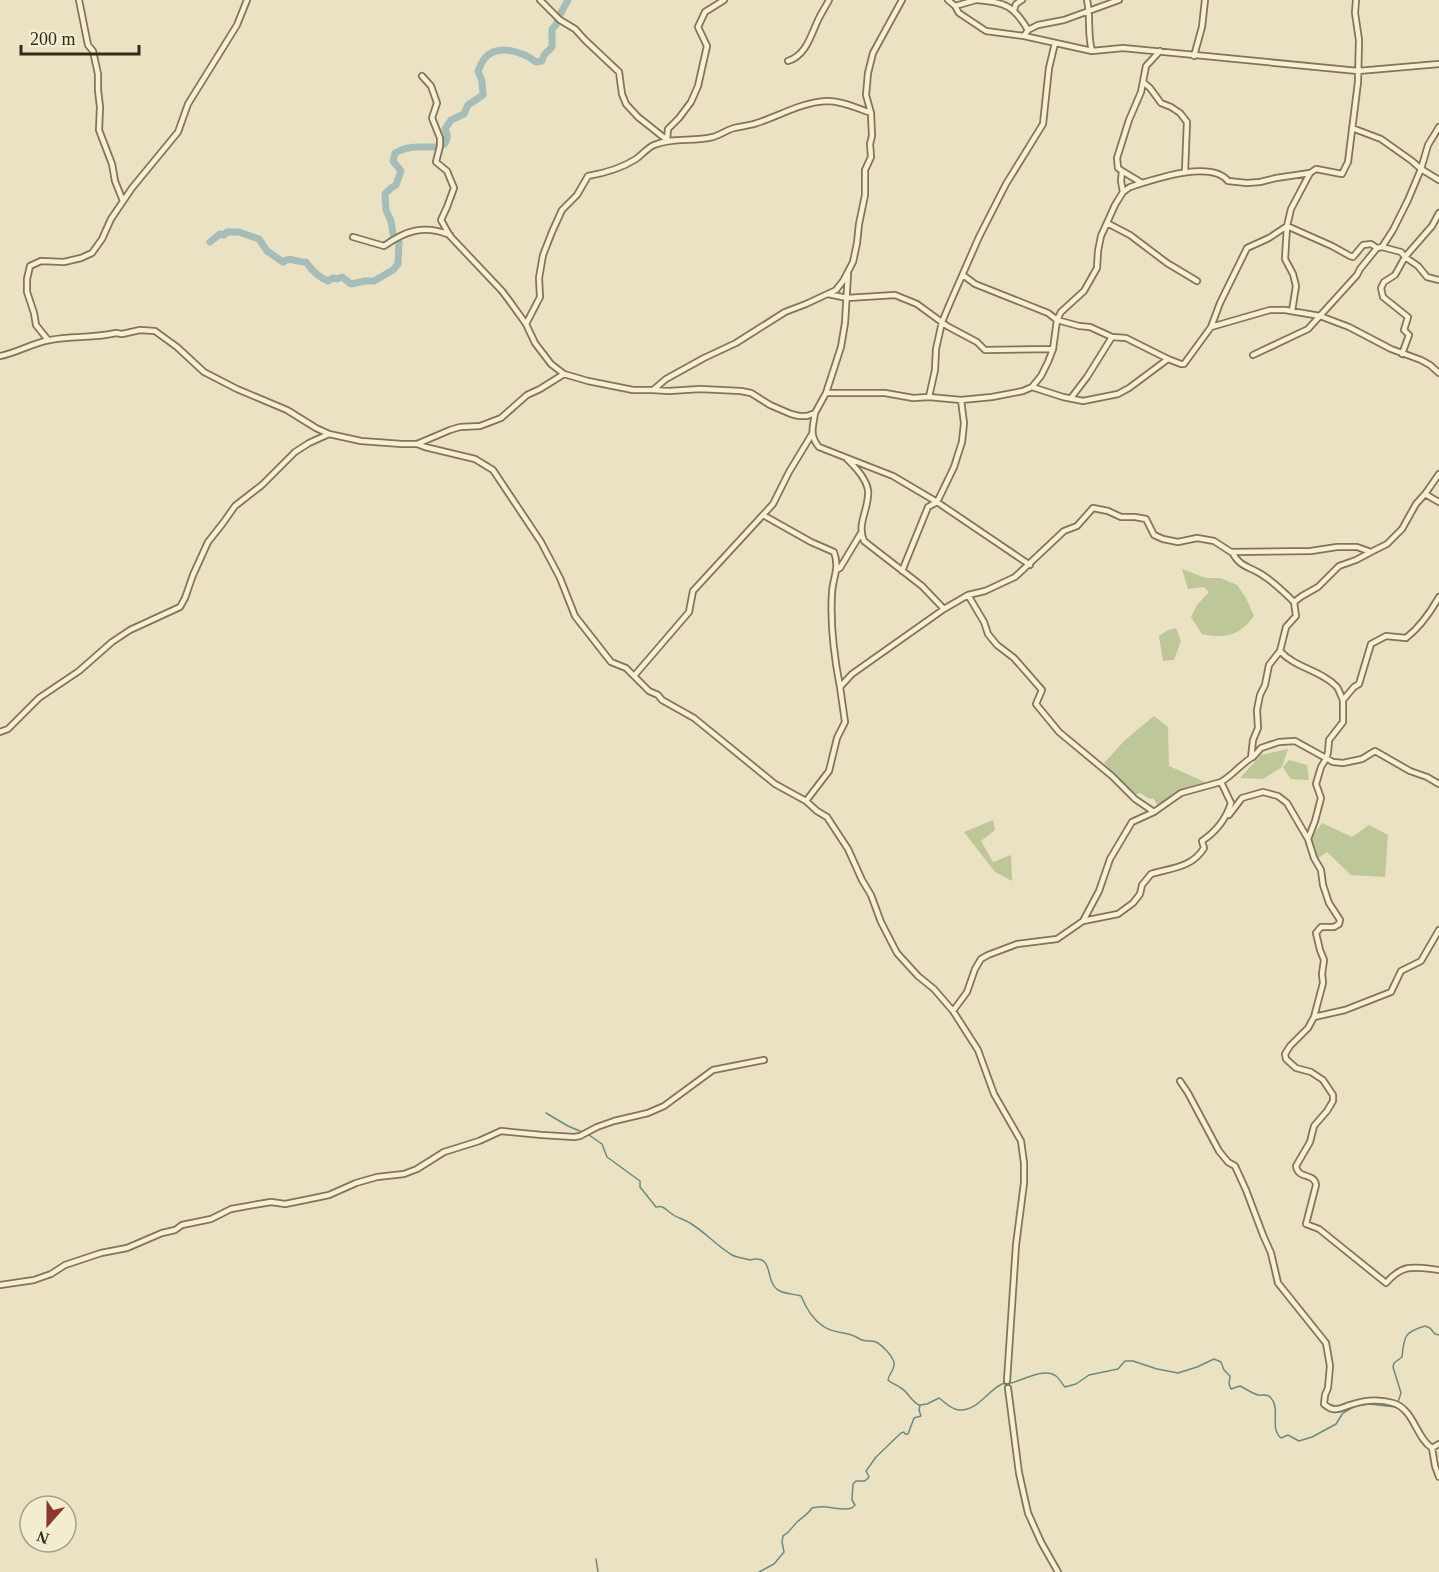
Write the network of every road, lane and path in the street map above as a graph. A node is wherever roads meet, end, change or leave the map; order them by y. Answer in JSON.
{"nodes":[{"id":1,"x":79,"y":0,"type":"edge"},
{"id":2,"x":247,"y":0,"type":"edge"},
{"id":3,"x":540,"y":0,"type":"edge"},
{"id":4,"x":724,"y":0,"type":"edge"},
{"id":5,"x":829,"y":0,"type":"edge"},
{"id":6,"x":902,"y":0,"type":"edge"},
{"id":7,"x":948,"y":0,"type":"edge"},
{"id":8,"x":977,"y":0,"type":"edge"},
{"id":9,"x":1022,"y":0,"type":"edge"},
{"id":10,"x":1087,"y":0,"type":"edge"},
{"id":11,"x":1119,"y":0,"type":"edge"},
{"id":12,"x":1205,"y":0,"type":"edge"},
{"id":13,"x":1356,"y":0,"type":"edge"},
{"id":14,"x":955,"y":6,"type":"junction"},
{"id":15,"x":1014,"y":10,"type":"junction"},
{"id":16,"x":1089,"y":11,"type":"junction"},
{"id":17,"x":1028,"y":30,"type":"junction"},
{"id":18,"x":1024,"y":36,"type":"junction"},
{"id":19,"x":1055,"y":43,"type":"junction"},
{"id":20,"x":1092,"y":51,"type":"junction"},
{"id":21,"x":1160,"y":51,"type":"junction"},
{"id":22,"x":1194,"y":56,"type":"junction"},
{"id":23,"x":788,"y":61,"type":"dead end"},
{"id":24,"x":1439,"y":64,"type":"edge"},
{"id":25,"x":1358,"y":71,"type":"junction"},
{"id":26,"x":422,"y":76,"type":"dead end"},
{"id":27,"x":1143,"y":82,"type":"junction"},
{"id":28,"x":871,"y":113,"type":"junction"},
{"id":29,"x":1439,"y":127,"type":"edge"},
{"id":30,"x":1352,"y":129,"type":"junction"},
{"id":31,"x":667,"y":140,"type":"junction"},
{"id":32,"x":1421,"y":169,"type":"junction"},
{"id":33,"x":1122,"y":171,"type":"junction"},
{"id":34,"x":1185,"y":171,"type":"junction"},
{"id":35,"x":1310,"y":173,"type":"junction"},
{"id":36,"x":1439,"y":180,"type":"edge"},
{"id":37,"x":1142,"y":183,"type":"junction"},
{"id":38,"x":1123,"y":192,"type":"junction"},
{"id":39,"x":123,"y":201,"type":"junction"},
{"id":40,"x":1439,"y":213,"type":"edge"},
{"id":41,"x":1107,"y":223,"type":"junction"},
{"id":42,"x":1287,"y":226,"type":"junction"},
{"id":43,"x":450,"y":235,"type":"junction"},
{"id":44,"x":353,"y":237,"type":"dead end"},
{"id":45,"x":1379,"y":248,"type":"junction"},
{"id":46,"x":1405,"y":257,"type":"junction"},
{"id":47,"x":848,"y":272,"type":"junction"},
{"id":48,"x":963,"y":275,"type":"junction"},
{"id":49,"x":1439,"y":280,"type":"edge"},
{"id":50,"x":1197,"y":281,"type":"dead end"},
{"id":51,"x":828,"y":294,"type":"junction"},
{"id":52,"x":847,"y":298,"type":"junction"},
{"id":53,"x":1292,"y":311,"type":"junction"},
{"id":54,"x":1320,"y":316,"type":"junction"},
{"id":55,"x":1057,"y":320,"type":"junction"},
{"id":56,"x":942,"y":322,"type":"junction"},
{"id":57,"x":526,"y":324,"type":"junction"},
{"id":58,"x":1211,"y":327,"type":"junction"},
{"id":59,"x":1112,"y":337,"type":"junction"},
{"id":60,"x":48,"y":340,"type":"junction"},
{"id":61,"x":1053,"y":349,"type":"junction"},
{"id":62,"x":1402,"y":354,"type":"junction"},
{"id":63,"x":1253,"y":355,"type":"dead end"},
{"id":64,"x":0,"y":356,"type":"edge"},
{"id":65,"x":1168,"y":359,"type":"junction"},
{"id":66,"x":1439,"y":373,"type":"edge"},
{"id":67,"x":564,"y":374,"type":"junction"},
{"id":68,"x":1032,"y":387,"type":"junction"},
{"id":69,"x":653,"y":390,"type":"junction"},
{"id":70,"x":826,"y":393,"type":"junction"},
{"id":71,"x":930,"y":397,"type":"junction"},
{"id":72,"x":1071,"y":398,"type":"junction"},
{"id":73,"x":961,"y":400,"type":"junction"},
{"id":74,"x":815,"y":413,"type":"junction"},
{"id":75,"x":329,"y":434,"type":"junction"},
{"id":76,"x":812,"y":434,"type":"junction"},
{"id":77,"x":417,"y":444,"type":"junction"},
{"id":78,"x":846,"y":458,"type":"junction"},
{"id":79,"x":1439,"y":474,"type":"edge"},
{"id":80,"x":1425,"y":494,"type":"junction"},
{"id":81,"x":937,"y":502,"type":"junction"},
{"id":82,"x":1439,"y":502,"type":"edge"},
{"id":83,"x":763,"y":515,"type":"junction"},
{"id":84,"x":861,"y":533,"type":"junction"},
{"id":85,"x":1231,"y":552,"type":"junction"},
{"id":86,"x":1371,"y":552,"type":"junction"},
{"id":87,"x":1030,"y":565,"type":"junction"},
{"id":88,"x":836,"y":571,"type":"junction"},
{"id":89,"x":902,"y":571,"type":"junction"},
{"id":90,"x":969,"y":595,"type":"junction"},
{"id":91,"x":1439,"y":597,"type":"edge"},
{"id":92,"x":1294,"y":602,"type":"junction"},
{"id":93,"x":944,"y":609,"type":"junction"},
{"id":94,"x":1280,"y":651,"type":"junction"},
{"id":95,"x":634,"y":676,"type":"junction"},
{"id":96,"x":840,"y":687,"type":"junction"},
{"id":97,"x":1343,"y":700,"type":"junction"},
{"id":98,"x":0,"y":732,"type":"edge"},
{"id":99,"x":1251,"y":758,"type":"junction"},
{"id":100,"x":1326,"y":759,"type":"junction"},
{"id":101,"x":1221,"y":782,"type":"junction"},
{"id":102,"x":1439,"y":784,"type":"edge"},
{"id":103,"x":806,"y":801,"type":"junction"},
{"id":104,"x":1154,"y":812,"type":"junction"},
{"id":105,"x":1227,"y":817,"type":"junction"},
{"id":106,"x":1308,"y":839,"type":"junction"},
{"id":107,"x":1083,"y":921,"type":"junction"},
{"id":108,"x":1439,"y":930,"type":"edge"},
{"id":109,"x":953,"y":1011,"type":"junction"},
{"id":110,"x":1314,"y":1017,"type":"junction"},
{"id":111,"x":764,"y":1060,"type":"dead end"},
{"id":112,"x":1180,"y":1081,"type":"dead end"},
{"id":113,"x":1439,"y":1270,"type":"edge"},
{"id":114,"x":0,"y":1285,"type":"edge"},
{"id":115,"x":1007,"y":1381,"type":"dead end"},
{"id":116,"x":1008,"y":1388,"type":"dead end"},
{"id":117,"x":1439,"y":1444,"type":"edge"},
{"id":118,"x":1432,"y":1449,"type":"junction"},
{"id":119,"x":1439,"y":1477,"type":"edge"},
{"id":120,"x":1058,"y":1572,"type":"edge"}],
"edges":[{"from":1,"to":39,"type":"street"},
{"from":2,"to":39,"type":"street"},
{"from":3,"to":31,"type":"street"},
{"from":4,"to":31,"type":"street"},
{"from":5,"to":23,"type":"street"},
{"from":6,"to":28,"type":"street"},
{"from":7,"to":14,"type":"street"},
{"from":8,"to":14,"type":"street"},
{"from":8,"to":15,"type":"street"},
{"from":9,"to":15,"type":"street"},
{"from":10,"to":16,"type":"street"},
{"from":11,"to":16,"type":"street"},
{"from":12,"to":22,"type":"street"},
{"from":13,"to":25,"type":"street"},
{"from":14,"to":18,"type":"street"},
{"from":15,"to":17,"type":"street"},
{"from":16,"to":17,"type":"street"},
{"from":16,"to":20,"type":"street"},
{"from":17,"to":18,"type":"street"},
{"from":18,"to":19,"type":"street"},
{"from":19,"to":20,"type":"street"},
{"from":19,"to":48,"type":"street"},
{"from":20,"to":21,"type":"street"},
{"from":21,"to":22,"type":"street"},
{"from":21,"to":27,"type":"street"},
{"from":22,"to":25,"type":"street"},
{"from":24,"to":25,"type":"street"},
{"from":25,"to":30,"type":"street"},
{"from":26,"to":43,"type":"street"},
{"from":27,"to":33,"type":"street"},
{"from":27,"to":34,"type":"street"},
{"from":28,"to":31,"type":"street"},
{"from":28,"to":47,"type":"street"},
{"from":29,"to":32,"type":"street"},
{"from":30,"to":32,"type":"street"},
{"from":30,"to":35,"type":"street"},
{"from":31,"to":57,"type":"street"},
{"from":32,"to":36,"type":"street"},
{"from":32,"to":45,"type":"street"},
{"from":33,"to":37,"type":"street"},
{"from":33,"to":38,"type":"street"},
{"from":34,"to":35,"type":"street"},
{"from":34,"to":37,"type":"street"},
{"from":35,"to":42,"type":"street"},
{"from":37,"to":38,"type":"street"},
{"from":38,"to":41,"type":"street"},
{"from":39,"to":60,"type":"street"},
{"from":40,"to":46,"type":"street"},
{"from":41,"to":50,"type":"street"},
{"from":41,"to":55,"type":"street"},
{"from":42,"to":45,"type":"street"},
{"from":42,"to":53,"type":"street"},
{"from":42,"to":58,"type":"street"},
{"from":43,"to":44,"type":"street"},
{"from":43,"to":57,"type":"street"},
{"from":45,"to":46,"type":"street"},
{"from":45,"to":54,"type":"street"},
{"from":46,"to":49,"type":"street"},
{"from":46,"to":62,"type":"street"},
{"from":47,"to":51,"type":"street"},
{"from":47,"to":52,"type":"street"},
{"from":48,"to":55,"type":"street"},
{"from":48,"to":56,"type":"street"},
{"from":51,"to":52,"type":"street"},
{"from":51,"to":69,"type":"street"},
{"from":52,"to":56,"type":"street"},
{"from":52,"to":70,"type":"street"},
{"from":53,"to":54,"type":"street"},
{"from":53,"to":58,"type":"street"},
{"from":54,"to":62,"type":"street"},
{"from":54,"to":63,"type":"street"},
{"from":55,"to":59,"type":"street"},
{"from":55,"to":61,"type":"street"},
{"from":56,"to":61,"type":"street"},
{"from":56,"to":71,"type":"street"},
{"from":57,"to":67,"type":"street"},
{"from":58,"to":65,"type":"street"},
{"from":59,"to":65,"type":"street"},
{"from":59,"to":72,"type":"street"},
{"from":60,"to":64,"type":"street"},
{"from":60,"to":75,"type":"street"},
{"from":61,"to":68,"type":"street"},
{"from":62,"to":66,"type":"street"},
{"from":65,"to":72,"type":"street"},
{"from":67,"to":69,"type":"street"},
{"from":67,"to":77,"type":"street"},
{"from":68,"to":72,"type":"street"},
{"from":68,"to":73,"type":"street"},
{"from":69,"to":74,"type":"street"},
{"from":70,"to":71,"type":"street"},
{"from":70,"to":74,"type":"street"},
{"from":71,"to":73,"type":"street"},
{"from":73,"to":81,"type":"street"},
{"from":74,"to":76,"type":"street"},
{"from":75,"to":77,"type":"street"},
{"from":75,"to":98,"type":"street"},
{"from":76,"to":78,"type":"street"},
{"from":76,"to":83,"type":"street"},
{"from":77,"to":95,"type":"street"},
{"from":78,"to":81,"type":"street"},
{"from":78,"to":84,"type":"street"},
{"from":79,"to":80,"type":"street"},
{"from":80,"to":82,"type":"street"},
{"from":80,"to":86,"type":"street"},
{"from":81,"to":87,"type":"street"},
{"from":81,"to":89,"type":"street"},
{"from":83,"to":88,"type":"street"},
{"from":83,"to":95,"type":"street"},
{"from":84,"to":88,"type":"street"},
{"from":84,"to":89,"type":"street"},
{"from":85,"to":86,"type":"street"},
{"from":85,"to":87,"type":"street"},
{"from":85,"to":92,"type":"street"},
{"from":86,"to":92,"type":"street"},
{"from":87,"to":90,"type":"street"},
{"from":88,"to":96,"type":"street"},
{"from":89,"to":93,"type":"street"},
{"from":90,"to":93,"type":"street"},
{"from":90,"to":104,"type":"street"},
{"from":91,"to":97,"type":"street"},
{"from":92,"to":94,"type":"street"},
{"from":93,"to":96,"type":"street"},
{"from":94,"to":97,"type":"street"},
{"from":94,"to":99,"type":"street"},
{"from":95,"to":103,"type":"street"},
{"from":96,"to":103,"type":"street"},
{"from":97,"to":100,"type":"street"},
{"from":99,"to":100,"type":"street"},
{"from":99,"to":101,"type":"street"},
{"from":100,"to":102,"type":"street"},
{"from":100,"to":106,"type":"street"},
{"from":101,"to":104,"type":"street"},
{"from":101,"to":105,"type":"street"},
{"from":103,"to":109,"type":"street"},
{"from":104,"to":107,"type":"street"},
{"from":105,"to":106,"type":"street"},
{"from":105,"to":107,"type":"street"},
{"from":106,"to":110,"type":"street"},
{"from":107,"to":109,"type":"street"},
{"from":108,"to":110,"type":"street"},
{"from":109,"to":115,"type":"street"},
{"from":110,"to":113,"type":"street"},
{"from":111,"to":114,"type":"street"},
{"from":112,"to":118,"type":"street"},
{"from":116,"to":120,"type":"street"},
{"from":117,"to":118,"type":"street"},
{"from":118,"to":119,"type":"street"}]}
